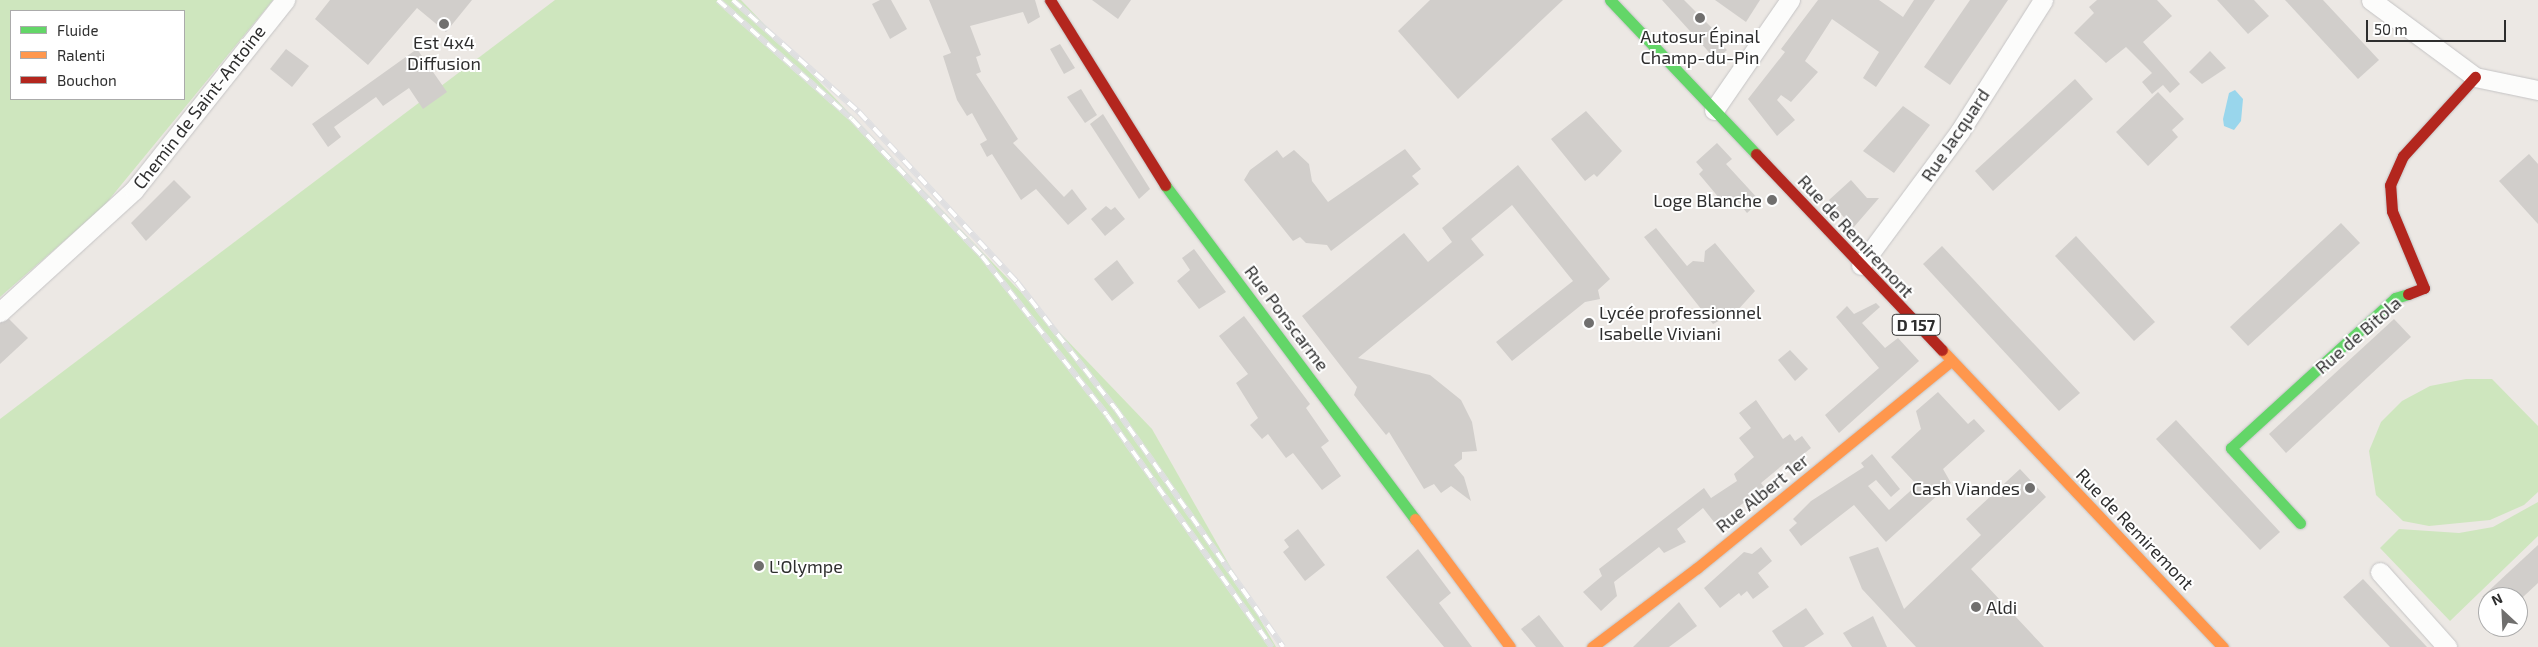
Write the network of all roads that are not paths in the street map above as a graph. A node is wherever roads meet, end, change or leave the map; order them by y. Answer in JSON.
{"nodes":[{"id":1,"x":284,"y":0,"type":"edge"},
{"id":2,"x":1050,"y":0,"type":"edge"},
{"id":3,"x":1610,"y":0,"type":"edge"},
{"id":4,"x":1790,"y":0,"type":"edge"},
{"id":5,"x":2043,"y":0,"type":"edge"},
{"id":6,"x":2371,"y":0,"type":"edge"},
{"id":7,"x":2476,"y":77,"type":"junction"},
{"id":8,"x":2538,"y":90,"type":"edge"},
{"id":9,"x":1714,"y":110,"type":"junction"},
{"id":10,"x":1860,"y":265,"type":"junction"},
{"id":11,"x":0,"y":312,"type":"edge"},
{"id":12,"x":1950,"y":362,"type":"junction"},
{"id":13,"x":2300,"y":523,"type":"dead end"},
{"id":14,"x":2380,"y":572,"type":"dead end"},
{"id":15,"x":2218,"y":645,"type":"edge"},
{"id":16,"x":1510,"y":647,"type":"edge"},
{"id":17,"x":1592,"y":647,"type":"edge"},
{"id":18,"x":2447,"y":647,"type":"edge"}],
"edges":[{"from":1,"to":11,"type":"street","name":"Chemin de Saint-Antoine"},
{"from":2,"to":16,"type":"street","name":"Rue Ponscarme"},
{"from":3,"to":9,"type":"street","name":"Rue de Remiremont","number":"D 157"},
{"from":4,"to":9,"type":"street"},
{"from":5,"to":10,"type":"street","name":"Rue Jacquard"},
{"from":6,"to":7,"type":"street"},
{"from":7,"to":8,"type":"street"},
{"from":7,"to":13,"type":"street","name":"Rue de Bitola"},
{"from":9,"to":10,"type":"street","name":"Rue de Remiremont","number":"D 157"},
{"from":10,"to":12,"type":"street","name":"Rue de Remiremont","number":"D 157"},
{"from":12,"to":15,"type":"street","name":"Rue de Remiremont","number":"D 157"},
{"from":12,"to":17,"type":"street","name":"Rue Albert 1er"},
{"from":14,"to":18,"type":"street"}]}
